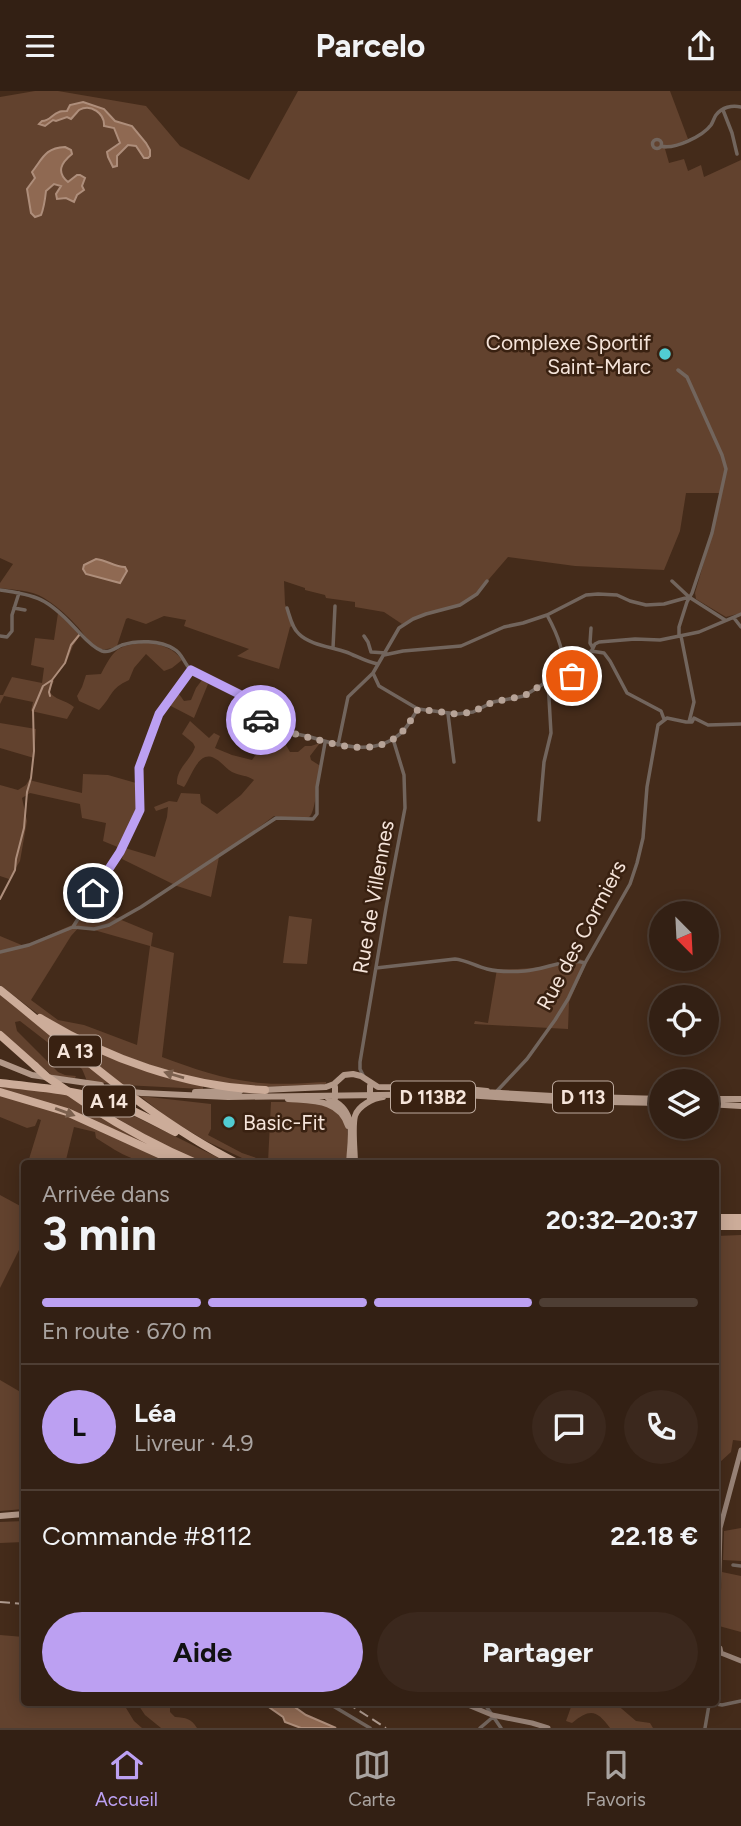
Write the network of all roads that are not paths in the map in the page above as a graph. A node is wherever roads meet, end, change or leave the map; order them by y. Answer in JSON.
{"nodes":[{"id":1,"x":741,"y":107,"type":"edge"},
{"id":2,"x":723,"y":110,"type":"junction"},
{"id":3,"x":661,"y":146,"type":"dead end"},
{"id":4,"x":737,"y":154,"type":"dead end"},
{"id":5,"x":678,"y":370,"type":"dead end"},
{"id":6,"x":487,"y":581,"type":"dead end"},
{"id":7,"x":672,"y":581,"type":"dead end"},
{"id":8,"x":0,"y":590,"type":"edge"},
{"id":9,"x":19,"y":593,"type":"junction"},
{"id":10,"x":689,"y":597,"type":"junction"},
{"id":11,"x":335,"y":606,"type":"dead end"},
{"id":12,"x":14,"y":608,"type":"junction"},
{"id":13,"x":286,"y":608,"type":"dead end"},
{"id":14,"x":25,"y":610,"type":"dead end"},
{"id":15,"x":741,"y":614,"type":"edge"},
{"id":16,"x":547,"y":615,"type":"junction"},
{"id":17,"x":734,"y":618,"type":"junction"},
{"id":18,"x":725,"y":620,"type":"junction"},
{"id":19,"x":741,"y":627,"type":"edge"},
{"id":20,"x":591,"y":628,"type":"dead end"},
{"id":21,"x":0,"y":636,"type":"edge"},
{"id":22,"x":364,"y":636,"type":"dead end"},
{"id":23,"x":680,"y":636,"type":"junction"},
{"id":24,"x":333,"y":648,"type":"junction"},
{"id":25,"x":592,"y":650,"type":"junction"},
{"id":26,"x":385,"y":654,"type":"junction"},
{"id":27,"x":378,"y":664,"type":"junction"},
{"id":28,"x":191,"y":670,"type":"junction"},
{"id":29,"x":373,"y":673,"type":"junction"},
{"id":30,"x":563,"y":678,"type":"junction"},
{"id":31,"x":548,"y":681,"type":"junction"},
{"id":32,"x":418,"y":709,"type":"junction"},
{"id":33,"x":448,"y":714,"type":"junction"},
{"id":34,"x":693,"y":716,"type":"junction"},
{"id":35,"x":665,"y":719,"type":"junction"},
{"id":36,"x":741,"y":725,"type":"edge"},
{"id":37,"x":393,"y":739,"type":"junction"},
{"id":38,"x":325,"y":742,"type":"junction"},
{"id":39,"x":338,"y":745,"type":"junction"},
{"id":40,"x":454,"y":762,"type":"dead end"},
{"id":41,"x":539,"y":820,"type":"dead end"},
{"id":42,"x":73,"y":927,"type":"junction"},
{"id":43,"x":0,"y":952,"type":"edge"},
{"id":44,"x":585,"y":963,"type":"junction"},
{"id":45,"x":376,"y":968,"type":"junction"},
{"id":46,"x":0,"y":990,"type":"edge"},
{"id":47,"x":19,"y":1006,"type":"junction"},
{"id":48,"x":0,"y":1035,"type":"edge"},
{"id":49,"x":360,"y":1062,"type":"junction"},
{"id":50,"x":0,"y":1064,"type":"edge"},
{"id":51,"x":352,"y":1074,"type":"junction"},
{"id":52,"x":367,"y":1081,"type":"junction"},
{"id":53,"x":0,"y":1083,"type":"edge"},
{"id":54,"x":336,"y":1085,"type":"junction"},
{"id":55,"x":265,"y":1090,"type":"junction"},
{"id":56,"x":0,"y":1092,"type":"edge"},
{"id":57,"x":143,"y":1092,"type":"junction"},
{"id":58,"x":183,"y":1092,"type":"junction"},
{"id":59,"x":501,"y":1092,"type":"junction"},
{"id":60,"x":288,"y":1099,"type":"junction"},
{"id":61,"x":741,"y":1099,"type":"edge"},
{"id":62,"x":336,"y":1100,"type":"junction"},
{"id":63,"x":649,"y":1100,"type":"edge"},
{"id":64,"x":368,"y":1101,"type":"junction"},
{"id":65,"x":719,"y":1101,"type":"edge"},
{"id":66,"x":578,"y":1102,"type":"junction"},
{"id":67,"x":649,"y":1102,"type":"edge"},
{"id":68,"x":625,"y":1103,"type":"junction"},
{"id":69,"x":719,"y":1103,"type":"edge"},
{"id":70,"x":741,"y":1106,"type":"edge"},
{"id":71,"x":343,"y":1108,"type":"junction"},
{"id":72,"x":360,"y":1109,"type":"junction"},
{"id":73,"x":581,"y":1110,"type":"dead end"},
{"id":74,"x":637,"y":1112,"type":"dead end"},
{"id":75,"x":350,"y":1142,"type":"junction"},
{"id":76,"x":209,"y":1149,"type":"junction"},
{"id":77,"x":172,"y":1160,"type":"edge"},
{"id":78,"x":189,"y":1160,"type":"edge"},
{"id":79,"x":231,"y":1160,"type":"edge"},
{"id":80,"x":353,"y":1160,"type":"edge"},
{"id":81,"x":354,"y":1160,"type":"edge"},
{"id":82,"x":719,"y":1218,"type":"edge"},
{"id":83,"x":741,"y":1218,"type":"edge"},
{"id":84,"x":719,"y":1226,"type":"edge"},
{"id":85,"x":741,"y":1226,"type":"edge"},
{"id":86,"x":741,"y":1450,"type":"edge"},
{"id":87,"x":21,"y":1514,"type":"edge"},
{"id":88,"x":0,"y":1516,"type":"edge"},
{"id":89,"x":719,"y":1550,"type":"edge"},
{"id":90,"x":733,"y":1565,"type":"dead end"},
{"id":91,"x":741,"y":1566,"type":"edge"},
{"id":92,"x":719,"y":1654,"type":"edge"},
{"id":93,"x":741,"y":1661,"type":"edge"},
{"id":94,"x":741,"y":1701,"type":"edge"},
{"id":95,"x":719,"y":1705,"type":"edge"},
{"id":96,"x":333,"y":1706,"type":"edge"},
{"id":97,"x":470,"y":1706,"type":"edge"},
{"id":98,"x":486,"y":1706,"type":"edge"},
{"id":99,"x":709,"y":1706,"type":"edge"},
{"id":100,"x":493,"y":1716,"type":"junction"},
{"id":101,"x":370,"y":1728,"type":"edge"},
{"id":102,"x":480,"y":1728,"type":"edge"},
{"id":103,"x":500,"y":1728,"type":"edge"},
{"id":104,"x":548,"y":1728,"type":"edge"},
{"id":105,"x":705,"y":1728,"type":"edge"}],
"edges":[{"from":1,"to":2,"type":"street"},
{"from":2,"to":3,"type":"street"},
{"from":2,"to":4,"type":"street"},
{"from":5,"to":10,"type":"street"},
{"from":6,"to":26,"type":"street"},
{"from":7,"to":10,"type":"street"},
{"from":8,"to":9,"type":"street"},
{"from":9,"to":12,"type":"street"},
{"from":9,"to":28,"type":"street"},
{"from":10,"to":16,"type":"street"},
{"from":10,"to":18,"type":"street"},
{"from":10,"to":23,"type":"street"},
{"from":11,"to":24,"type":"street"},
{"from":12,"to":14,"type":"street"},
{"from":12,"to":21,"type":"street"},
{"from":13,"to":24,"type":"street"},
{"from":15,"to":17,"type":"street"},
{"from":16,"to":26,"type":"street"},
{"from":16,"to":30,"type":"street"},
{"from":17,"to":18,"type":"street"},
{"from":17,"to":19,"type":"street"},
{"from":18,"to":23,"type":"street"},
{"from":20,"to":25,"type":"street"},
{"from":22,"to":26,"type":"street"},
{"from":23,"to":25,"type":"street"},
{"from":23,"to":34,"type":"street"},
{"from":24,"to":27,"type":"street"},
{"from":25,"to":30,"type":"street"},
{"from":25,"to":35,"type":"street"},
{"from":26,"to":27,"type":"street"},
{"from":27,"to":29,"type":"street"},
{"from":28,"to":38,"type":"street"},
{"from":28,"to":42,"type":"street"},
{"from":29,"to":32,"type":"street"},
{"from":29,"to":39,"type":"street"},
{"from":30,"to":31,"type":"street"},
{"from":31,"to":33,"type":"street"},
{"from":31,"to":41,"type":"street"},
{"from":32,"to":33,"type":"street"},
{"from":32,"to":37,"type":"street"},
{"from":33,"to":40,"type":"street"},
{"from":34,"to":35,"type":"street"},
{"from":34,"to":36,"type":"street"},
{"from":35,"to":44,"type":"street","name":"Rue des Cormiers"},
{"from":37,"to":39,"type":"street"},
{"from":37,"to":45,"type":"street","name":"Rue de Villennes"},
{"from":38,"to":39,"type":"street"},
{"from":38,"to":42,"type":"street"},
{"from":42,"to":43,"type":"street"},
{"from":44,"to":45,"type":"street"},
{"from":44,"to":59,"type":"street","name":"Rue des Cormiers"},
{"from":45,"to":49,"type":"street","name":"Rue de Villennes"},
{"from":46,"to":47,"type":"highway","number":"A 13"},
{"from":55,"to":47,"type":"highway","one_way":true},
{"from":47,"to":76,"type":"highway","number":"A 13"},
{"from":48,"to":78,"type":"highway","number":"A 13","bridge":true},
{"from":49,"to":51,"type":"street","name":"Rue de Villennes"},
{"from":49,"to":52,"type":"street","name":"Rue de Villennes"},
{"from":50,"to":57,"type":"main road","number":"D 113","bridge":true},
{"from":51,"to":52,"type":"main road"},
{"from":51,"to":54,"type":"main road"},
{"from":52,"to":59,"type":"main road"},
{"from":52,"to":64,"type":"main road","bridge":true},
{"from":53,"to":76,"type":"highway","number":"A 14"},
{"from":54,"to":55,"type":"main road"},
{"from":54,"to":62,"type":"main road","bridge":true},
{"from":55,"to":58,"type":"main road"},
{"from":56,"to":77,"type":"highway","number":"A 14","one_way":true},
{"from":57,"to":58,"type":"main road","number":"D 113"},
{"from":57,"to":59,"type":"main road","number":"D 113"},
{"from":57,"to":60,"type":"main road"},
{"from":58,"to":59,"type":"main road","number":"D 113"},
{"from":59,"to":63,"type":"main road","number":"D 113"},
{"from":59,"to":64,"type":"main road","number":"D 113B2"},
{"from":59,"to":66,"type":"main road","number":"D 113"},
{"from":60,"to":62,"type":"main road"},
{"from":60,"to":75,"type":"main road"},
{"from":61,"to":65,"type":"main road"},
{"from":62,"to":71,"type":"main road"},
{"from":64,"to":72,"type":"main road"},
{"from":66,"to":68,"type":"main road","number":"D 113"},
{"from":66,"to":73,"type":"main road"},
{"from":67,"to":68,"type":"main road","number":"D 113"},
{"from":68,"to":74,"type":"main road"},
{"from":69,"to":70,"type":"main road"},
{"from":71,"to":72,"type":"main road"},
{"from":71,"to":75,"type":"main road"},
{"from":72,"to":81,"type":"main road"},
{"from":75,"to":80,"type":"main road"},
{"from":76,"to":79,"type":"highway","number":"A 13"},
{"from":82,"to":83,"type":"highway"},
{"from":84,"to":85,"type":"highway"},
{"from":86,"to":89,"type":"street"},
{"from":87,"to":88,"type":"main road"},
{"from":90,"to":91,"type":"street"},
{"from":92,"to":93,"type":"street"},
{"from":94,"to":95,"type":"street"},
{"from":96,"to":101,"type":"street"},
{"from":97,"to":100,"type":"street"},
{"from":98,"to":100,"type":"street"},
{"from":99,"to":105,"type":"street"},
{"from":100,"to":102,"type":"street"},
{"from":100,"to":103,"type":"street"},
{"from":100,"to":104,"type":"street"}]}
